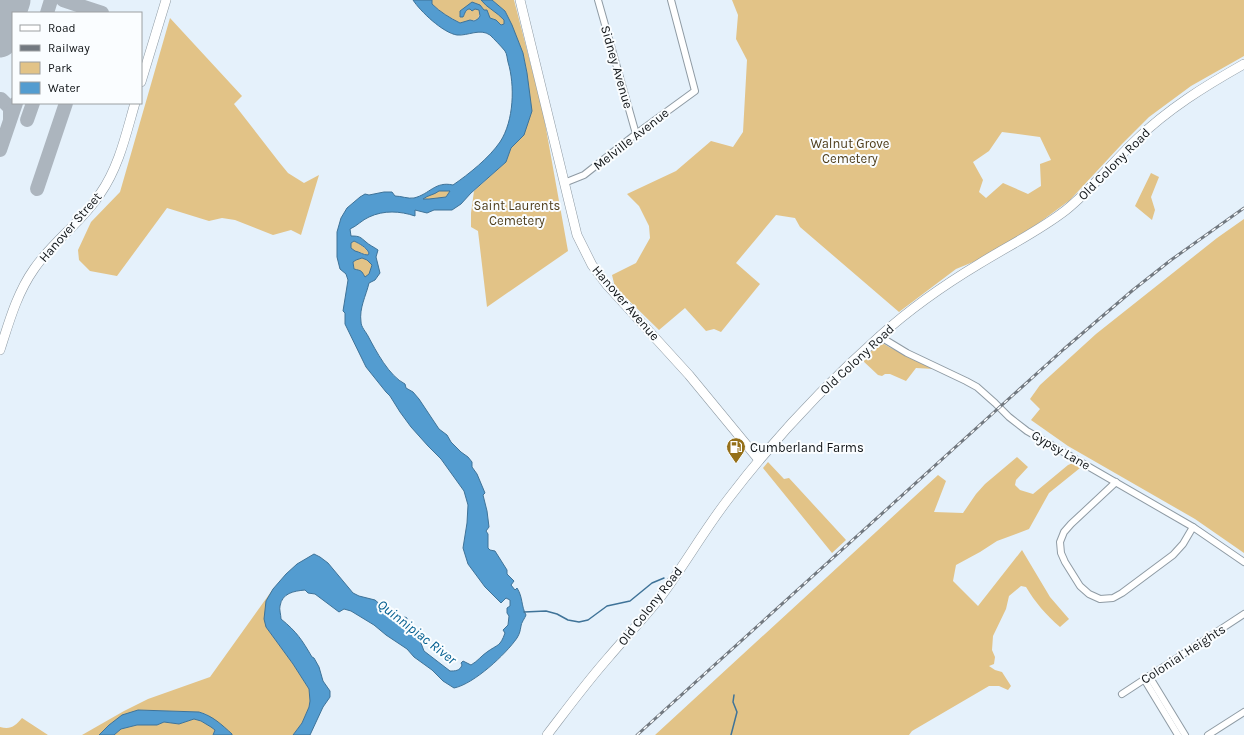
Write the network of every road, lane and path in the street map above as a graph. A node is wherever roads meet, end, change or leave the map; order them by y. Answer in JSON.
{"nodes":[{"id":1,"x":166,"y":0,"type":"edge"},
{"id":2,"x":520,"y":0,"type":"edge"},
{"id":3,"x":598,"y":0,"type":"edge"},
{"id":4,"x":671,"y":0,"type":"edge"},
{"id":5,"x":1244,"y":64,"type":"edge"},
{"id":6,"x":142,"y":79,"type":"edge"},
{"id":7,"x":135,"y":104,"type":"edge"},
{"id":8,"x":636,"y":134,"type":"junction"},
{"id":9,"x":564,"y":183,"type":"junction"},
{"id":10,"x":879,"y":336,"type":"junction"},
{"id":11,"x":0,"y":350,"type":"edge"},
{"id":12,"x":759,"y":460,"type":"junction"},
{"id":13,"x":1116,"y":482,"type":"junction"},
{"id":14,"x":1193,"y":527,"type":"junction"},
{"id":15,"x":1244,"y":562,"type":"edge"},
{"id":16,"x":1244,"y":614,"type":"edge"},
{"id":17,"x":1147,"y":677,"type":"junction"},
{"id":18,"x":1122,"y":694,"type":"dead end"},
{"id":19,"x":1161,"y":701,"type":"junction"},
{"id":20,"x":1244,"y":712,"type":"edge"},
{"id":21,"x":547,"y":735,"type":"edge"},
{"id":22,"x":1178,"y":735,"type":"edge"},
{"id":23,"x":1185,"y":735,"type":"edge"},
{"id":24,"x":1208,"y":735,"type":"edge"}],
"edges":[{"from":1,"to":6,"type":"main road"},
{"from":2,"to":9,"type":"main road","name":"Hanover Avenue"},
{"from":3,"to":8,"type":"street","name":"Sidney Avenue"},
{"from":4,"to":8,"type":"street","name":"Melville Avenue"},
{"from":5,"to":10,"type":"main road","name":"Old Colony Road"},
{"from":7,"to":11,"type":"main road","name":"Hanover Street"},
{"from":8,"to":9,"type":"street","name":"Melville Avenue"},
{"from":9,"to":12,"type":"main road","name":"Hanover Avenue"},
{"from":10,"to":12,"type":"main road","name":"Old Colony Road"},
{"from":10,"to":13,"type":"street","name":"Gypsy Lane"},
{"from":12,"to":21,"type":"main road","name":"Old Colony Road"},
{"from":13,"to":14,"type":"street","name":"Gypsy Lane"},
{"from":13,"to":14,"type":"street"},
{"from":14,"to":15,"type":"street","name":"Gypsy Lane"},
{"from":16,"to":17,"type":"street","name":"Colonial Heights"},
{"from":17,"to":18,"type":"street","name":"Colonial Heights"},
{"from":17,"to":19,"type":"street"},
{"from":19,"to":22,"type":"street"},
{"from":19,"to":23,"type":"street"},
{"from":20,"to":24,"type":"street"}]}
